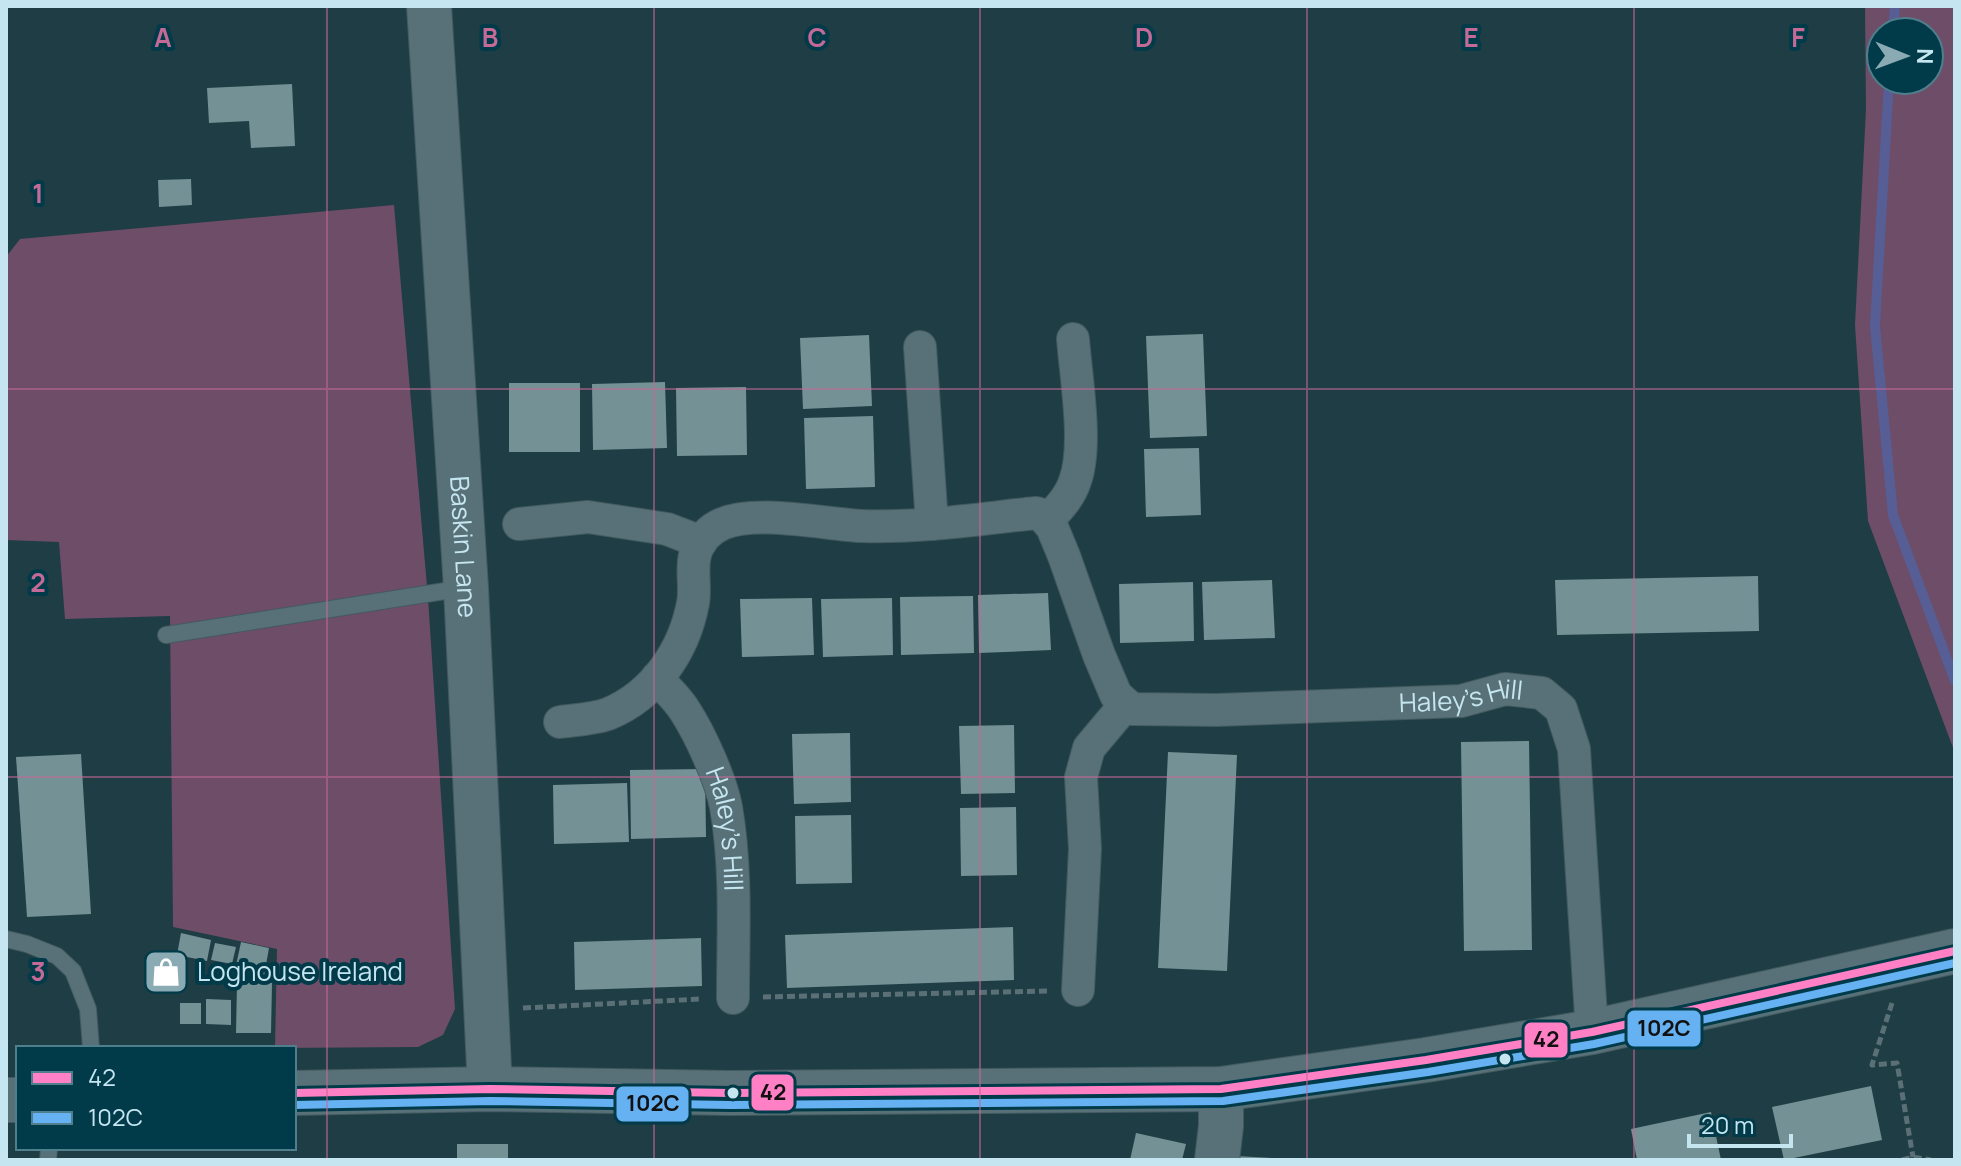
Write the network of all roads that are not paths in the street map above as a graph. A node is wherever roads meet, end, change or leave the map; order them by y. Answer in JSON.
{"nodes":[{"id":1,"x":429,"y":6,"type":"edge"},
{"id":2,"x":1073,"y":339,"type":"dead end"},
{"id":3,"x":920,"y":347,"type":"dead end"},
{"id":4,"x":1047,"y":521,"type":"junction"},
{"id":5,"x":519,"y":524,"type":"dead end"},
{"id":6,"x":932,"y":524,"type":"junction"},
{"id":7,"x":701,"y":542,"type":"junction"},
{"id":8,"x":466,"y":588,"type":"junction"},
{"id":9,"x":166,"y":635,"type":"dead end"},
{"id":10,"x":657,"y":678,"type":"junction"},
{"id":11,"x":1126,"y":704,"type":"junction"},
{"id":12,"x":560,"y":722,"type":"dead end"},
{"id":13,"x":6,"y":939,"type":"edge"},
{"id":14,"x":1955,"y":951,"type":"edge"},
{"id":15,"x":1078,"y":990,"type":"road end"},
{"id":16,"x":733,"y":998,"type":"road end"},
{"id":17,"x":1592,"y":1032,"type":"junction"},
{"id":18,"x":91,"y":1046,"type":"edge"},
{"id":19,"x":490,"y":1089,"type":"junction"},
{"id":20,"x":1221,"y":1089,"type":"junction"},
{"id":21,"x":296,"y":1093,"type":"edge"},
{"id":22,"x":1217,"y":1160,"type":"edge"}],
"edges":[{"from":1,"to":8,"type":"main road","name":"Baskin Lane"},
{"from":2,"to":4,"type":"street"},
{"from":3,"to":6,"type":"street"},
{"from":4,"to":6,"type":"street"},
{"from":4,"to":11,"type":"street"},
{"from":5,"to":7,"type":"street"},
{"from":6,"to":7,"type":"street"},
{"from":7,"to":10,"type":"street"},
{"from":8,"to":9,"type":"lane"},
{"from":8,"to":19,"type":"main road","name":"Baskin Lane"},
{"from":10,"to":12,"type":"street"},
{"from":10,"to":16,"type":"street","name":"Haley's Hill"},
{"from":11,"to":15,"type":"street"},
{"from":11,"to":17,"type":"street","name":"Haley's Hill"},
{"from":13,"to":18,"type":"lane"},
{"from":14,"to":17,"type":"main road"},
{"from":17,"to":20,"type":"main road"},
{"from":19,"to":20,"type":"main road"},
{"from":19,"to":21,"type":"main road"},
{"from":20,"to":22,"type":"main road"}]}
